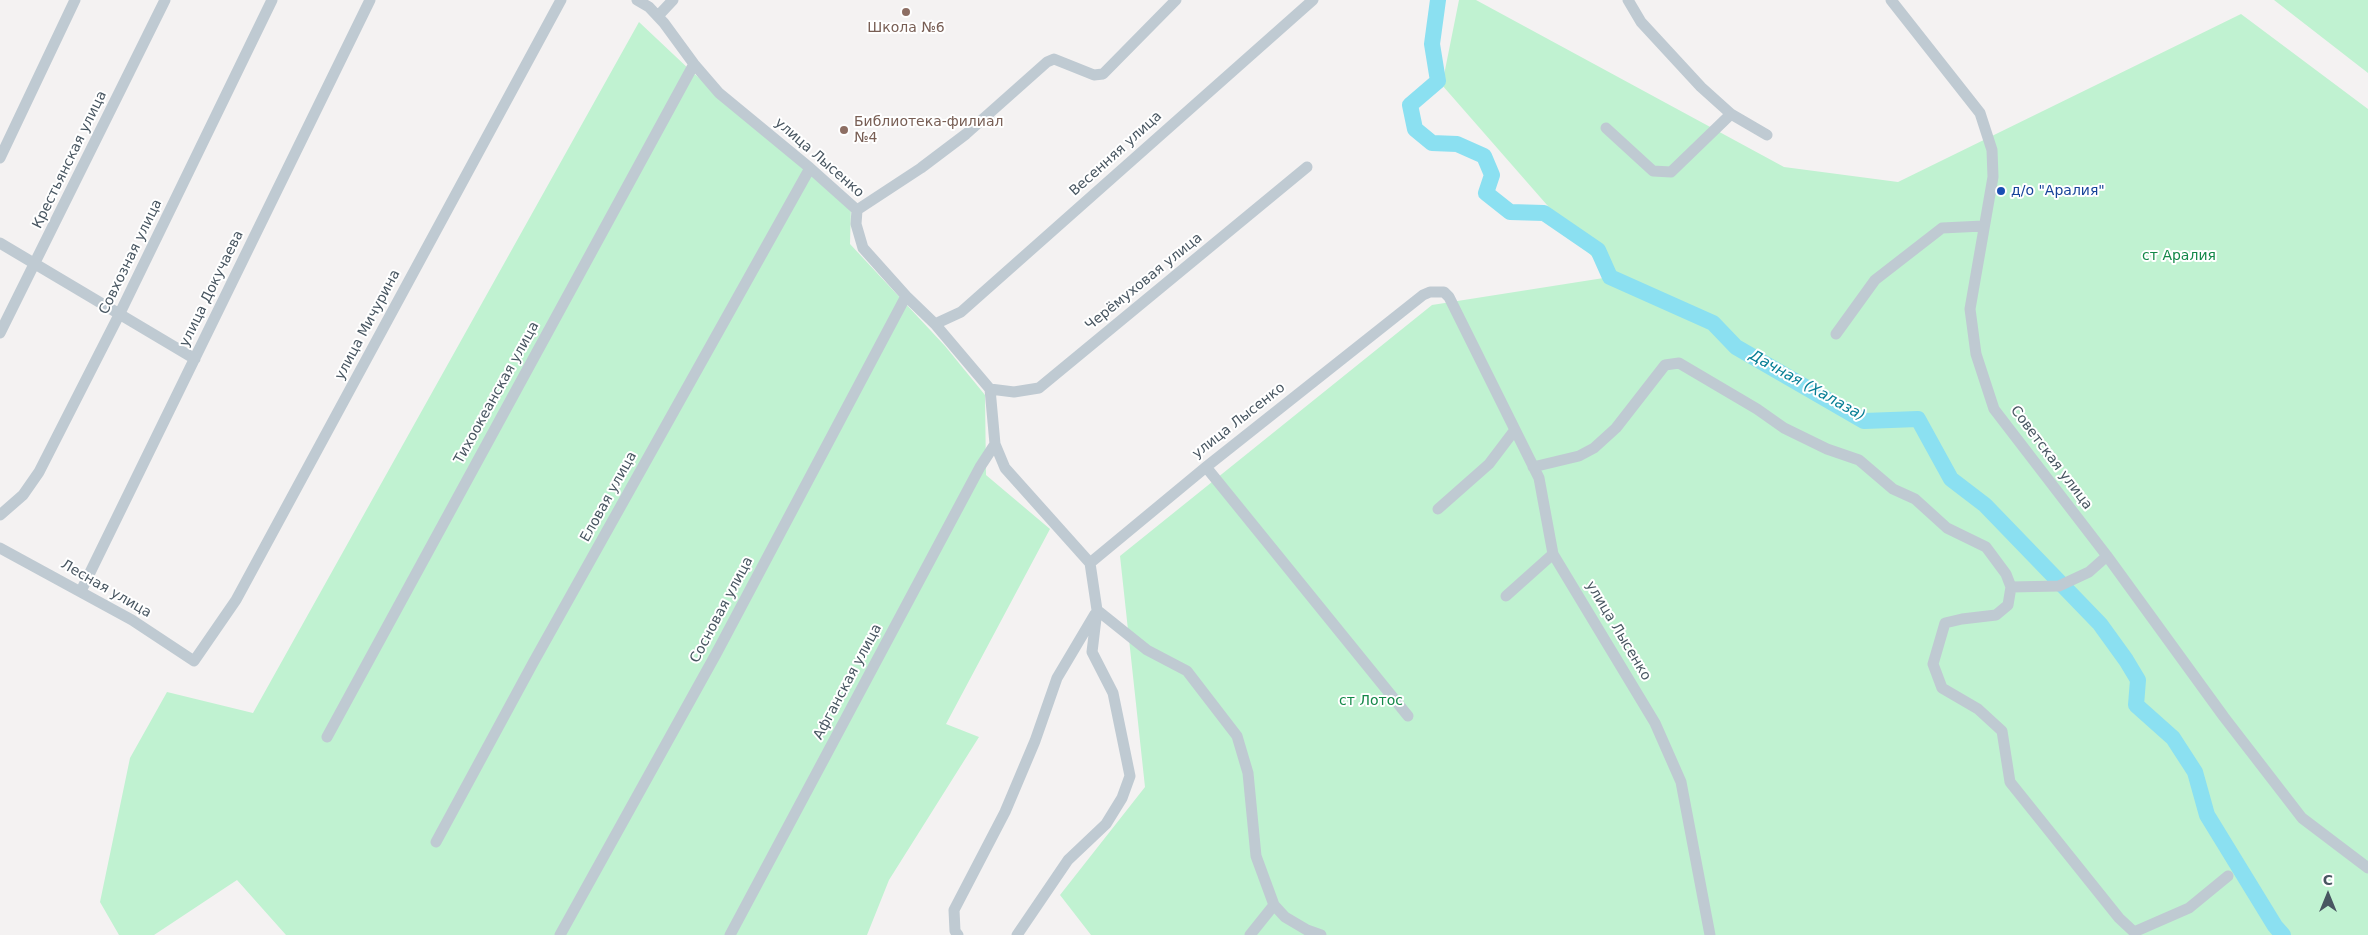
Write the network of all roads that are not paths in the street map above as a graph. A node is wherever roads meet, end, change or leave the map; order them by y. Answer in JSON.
{"nodes":[{"id":1,"x":75,"y":0,"type":"edge"},
{"id":2,"x":165,"y":0,"type":"edge"},
{"id":3,"x":272,"y":0,"type":"edge"},
{"id":4,"x":370,"y":0,"type":"edge"},
{"id":5,"x":561,"y":0,"type":"edge"},
{"id":6,"x":637,"y":0,"type":"edge"},
{"id":7,"x":672,"y":0,"type":"edge"},
{"id":8,"x":1176,"y":0,"type":"edge"},
{"id":9,"x":1313,"y":0,"type":"edge"},
{"id":10,"x":1628,"y":0,"type":"edge"},
{"id":11,"x":1891,"y":0,"type":"edge"},
{"id":12,"x":658,"y":16,"type":"junction"},
{"id":13,"x":694,"y":64,"type":"junction"},
{"id":14,"x":1732,"y":114,"type":"junction"},
{"id":15,"x":1606,"y":128,"type":"dead end"},
{"id":16,"x":1767,"y":135,"type":"dead end"},
{"id":17,"x":0,"y":158,"type":"edge"},
{"id":18,"x":1307,"y":167,"type":"dead end"},
{"id":19,"x":810,"y":168,"type":"junction"},
{"id":20,"x":857,"y":210,"type":"junction"},
{"id":21,"x":1983,"y":226,"type":"junction"},
{"id":22,"x":0,"y":243,"type":"edge"},
{"id":23,"x":35,"y":264,"type":"junction"},
{"id":24,"x":906,"y":296,"type":"junction"},
{"id":25,"x":120,"y":312,"type":"junction"},
{"id":26,"x":935,"y":324,"type":"junction"},
{"id":27,"x":0,"y":333,"type":"edge"},
{"id":28,"x":1836,"y":334,"type":"dead end"},
{"id":29,"x":195,"y":359,"type":"junction"},
{"id":30,"x":990,"y":389,"type":"junction"},
{"id":31,"x":1514,"y":431,"type":"junction"},
{"id":32,"x":995,"y":444,"type":"junction"},
{"id":33,"x":1206,"y":467,"type":"junction"},
{"id":34,"x":1533,"y":467,"type":"junction"},
{"id":35,"x":1438,"y":509,"type":"dead end"},
{"id":36,"x":0,"y":515,"type":"edge"},
{"id":37,"x":0,"y":548,"type":"edge"},
{"id":38,"x":1554,"y":554,"type":"junction"},
{"id":39,"x":2107,"y":556,"type":"junction"},
{"id":40,"x":1090,"y":563,"type":"junction"},
{"id":41,"x":2011,"y":587,"type":"junction"},
{"id":42,"x":81,"y":591,"type":"junction"},
{"id":43,"x":1506,"y":596,"type":"dead end"},
{"id":44,"x":1097,"y":610,"type":"junction"},
{"id":45,"x":194,"y":661,"type":"joint"},
{"id":46,"x":1408,"y":716,"type":"dead end"},
{"id":47,"x":327,"y":737,"type":"dead end"},
{"id":48,"x":436,"y":842,"type":"dead end"},
{"id":49,"x":2368,"y":868,"type":"edge"},
{"id":50,"x":2228,"y":876,"type":"dead end"},
{"id":51,"x":1274,"y":906,"type":"junction"},
{"id":52,"x":560,"y":935,"type":"edge"},
{"id":53,"x":730,"y":935,"type":"edge"},
{"id":54,"x":958,"y":935,"type":"edge"},
{"id":55,"x":1017,"y":935,"type":"edge"},
{"id":56,"x":1250,"y":935,"type":"edge"},
{"id":57,"x":1321,"y":935,"type":"edge"},
{"id":58,"x":1710,"y":935,"type":"edge"}],
"edges":[{"from":1,"to":17,"type":"street"},
{"from":2,"to":23,"type":"street","name":"Крестьянская улица"},
{"from":3,"to":25,"type":"street","name":"Совхозная улица"},
{"from":4,"to":29,"type":"street","name":"улица Докучаева"},
{"from":5,"to":45,"type":"street","name":"улица Мичурина"},
{"from":6,"to":12,"type":"street","name":"улица Лысенко"},
{"from":7,"to":12,"type":"street"},
{"from":8,"to":20,"type":"street"},
{"from":9,"to":26,"type":"street","name":"Весенняя улица"},
{"from":10,"to":14,"type":"street"},
{"from":11,"to":21,"type":"street","name":"Советская улица"},
{"from":12,"to":13,"type":"street","name":"улица Лысенко"},
{"from":13,"to":19,"type":"street","name":"улица Лысенко"},
{"from":13,"to":47,"type":"street","name":"Тихоокеанская улица"},
{"from":14,"to":15,"type":"street"},
{"from":14,"to":16,"type":"street"},
{"from":18,"to":30,"type":"street","name":"Черёмуховая улица"},
{"from":19,"to":20,"type":"street","name":"улица Лысенко"},
{"from":19,"to":48,"type":"street","name":"Еловая улица"},
{"from":20,"to":24,"type":"street","name":"улица Лысенко"},
{"from":21,"to":28,"type":"street"},
{"from":21,"to":39,"type":"street","name":"Советская улица"},
{"from":22,"to":23,"type":"street"},
{"from":23,"to":25,"type":"street"},
{"from":23,"to":27,"type":"street","name":"Крестьянская улица"},
{"from":24,"to":26,"type":"street","name":"улица Лысенко"},
{"from":24,"to":52,"type":"street","name":"Сосновая улица"},
{"from":25,"to":29,"type":"street"},
{"from":25,"to":36,"type":"street","name":"Совхозная улица"},
{"from":26,"to":30,"type":"street","name":"улица Лысенко"},
{"from":29,"to":42,"type":"street","name":"улица Докучаева"},
{"from":30,"to":32,"type":"street"},
{"from":31,"to":33,"type":"street","name":"улица Лысенко"},
{"from":31,"to":34,"type":"street","name":"улица Лысенко"},
{"from":31,"to":35,"type":"street"},
{"from":32,"to":40,"type":"street"},
{"from":32,"to":53,"type":"street","name":"Афганская улица"},
{"from":33,"to":40,"type":"street","name":"улица Лысенко"},
{"from":33,"to":46,"type":"street"},
{"from":34,"to":38,"type":"street","name":"улица Лысенко"},
{"from":34,"to":41,"type":"street"},
{"from":37,"to":42,"type":"street","name":"Лесная улица"},
{"from":38,"to":43,"type":"street"},
{"from":38,"to":58,"type":"street","name":"улица Лысенко"},
{"from":39,"to":41,"type":"street"},
{"from":39,"to":49,"type":"street","name":"Советская улица"},
{"from":40,"to":44,"type":"street"},
{"from":41,"to":50,"type":"street"},
{"from":42,"to":45,"type":"street","name":"Лесная улица"},
{"from":44,"to":51,"type":"street"},
{"from":44,"to":54,"type":"street"},
{"from":44,"to":55,"type":"street"},
{"from":51,"to":56,"type":"street"},
{"from":51,"to":57,"type":"street"}]}
